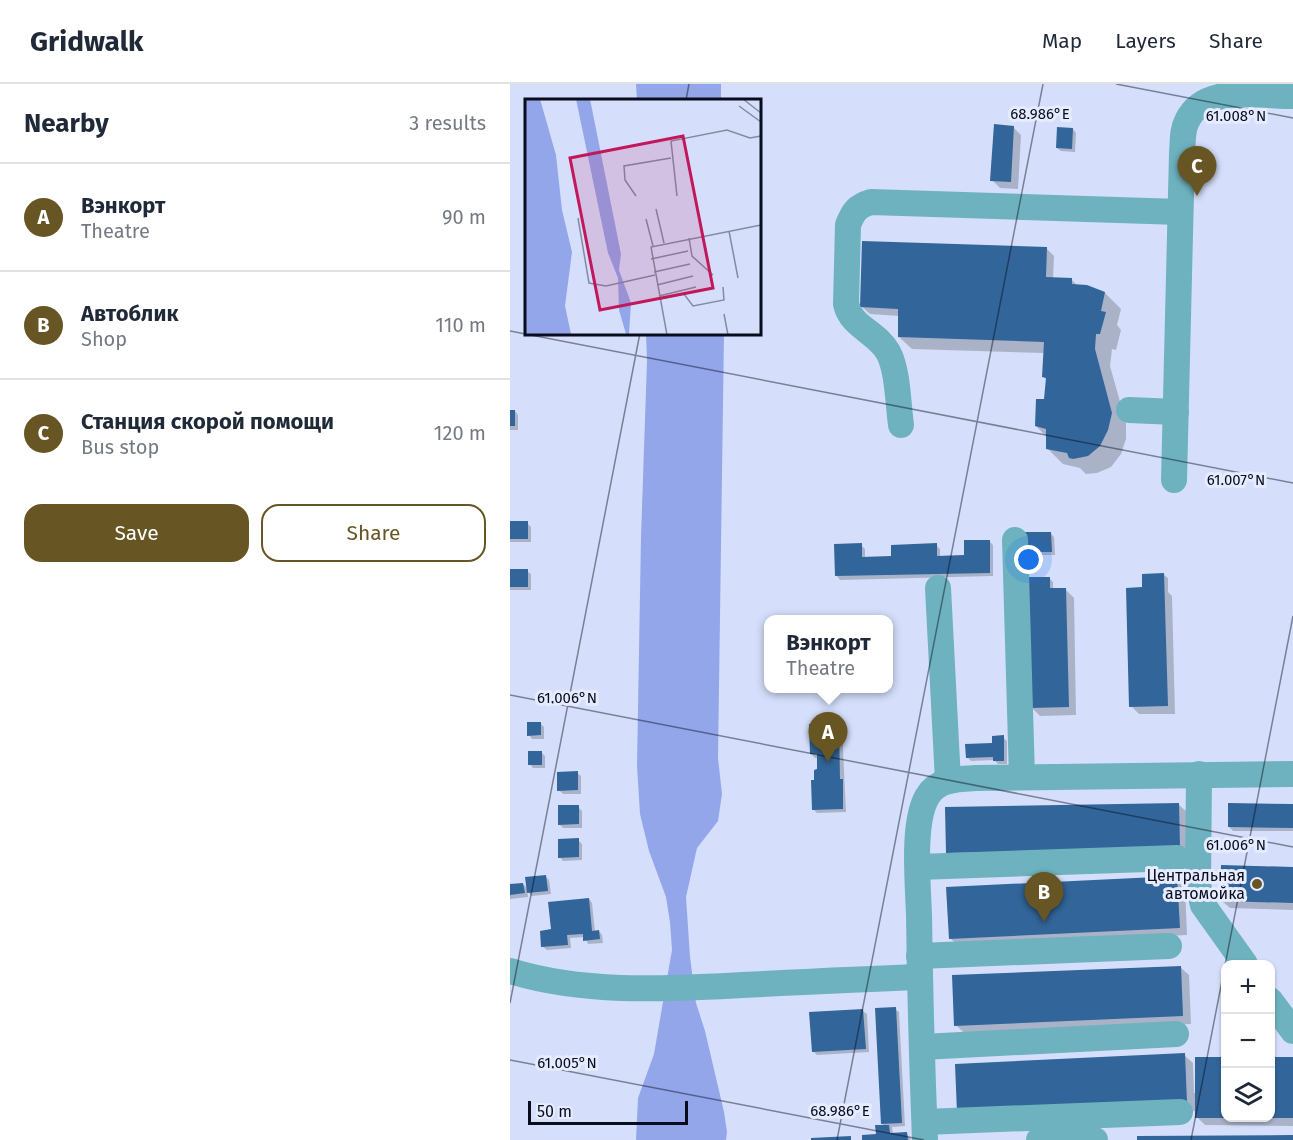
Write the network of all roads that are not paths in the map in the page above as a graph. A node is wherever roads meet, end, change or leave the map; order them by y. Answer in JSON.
{"nodes":[{"id":1,"x":1293,"y":96,"type":"edge"},
{"id":2,"x":1180,"y":212,"type":"junction"},
{"id":3,"x":1129,"y":410,"type":"dead end"},
{"id":4,"x":1176,"y":412,"type":"junction"},
{"id":5,"x":901,"y":425,"type":"dead end"},
{"id":6,"x":1174,"y":480,"type":"dead end"},
{"id":7,"x":1015,"y":540,"type":"dead end"},
{"id":8,"x":938,"y":588,"type":"dead end"},
{"id":9,"x":1199,"y":774,"type":"junction"},
{"id":10,"x":1293,"y":774,"type":"edge"},
{"id":11,"x":1022,"y":777,"type":"junction"},
{"id":12,"x":948,"y":781,"type":"junction"},
{"id":13,"x":1177,"y":858,"type":"dead end"},
{"id":14,"x":918,"y":867,"type":"junction"},
{"id":15,"x":1170,"y":946,"type":"dead end"},
{"id":16,"x":1242,"y":960,"type":"edge"},
{"id":17,"x":920,"y":967,"type":"junction"},
{"id":18,"x":510,"y":971,"type":"edge"},
{"id":19,"x":1275,"y":1007,"type":"edge"},
{"id":20,"x":1293,"y":1031,"type":"edge"},
{"id":21,"x":1176,"y":1034,"type":"dead end"},
{"id":22,"x":922,"y":1047,"type":"junction"},
{"id":23,"x":1180,"y":1112,"type":"dead end"},
{"id":24,"x":925,"y":1131,"type":"edge"},
{"id":25,"x":1040,"y":1140,"type":"edge"},
{"id":26,"x":1095,"y":1140,"type":"edge"}],
"edges":[{"from":1,"to":2,"type":"street"},
{"from":2,"to":4,"type":"street"},
{"from":2,"to":5,"type":"street"},
{"from":3,"to":4,"type":"street"},
{"from":4,"to":6,"type":"street"},
{"from":7,"to":11,"type":"street"},
{"from":8,"to":12,"type":"street"},
{"from":9,"to":10,"type":"street"},
{"from":9,"to":11,"type":"street"},
{"from":9,"to":16,"type":"street"},
{"from":11,"to":12,"type":"street"},
{"from":12,"to":14,"type":"street"},
{"from":13,"to":14,"type":"street"},
{"from":14,"to":17,"type":"street"},
{"from":15,"to":17,"type":"street"},
{"from":17,"to":18,"type":"street"},
{"from":17,"to":22,"type":"street"},
{"from":19,"to":20,"type":"street"},
{"from":21,"to":22,"type":"street"},
{"from":22,"to":24,"type":"street"},
{"from":23,"to":24,"type":"street"},
{"from":25,"to":26,"type":"street"}]}
